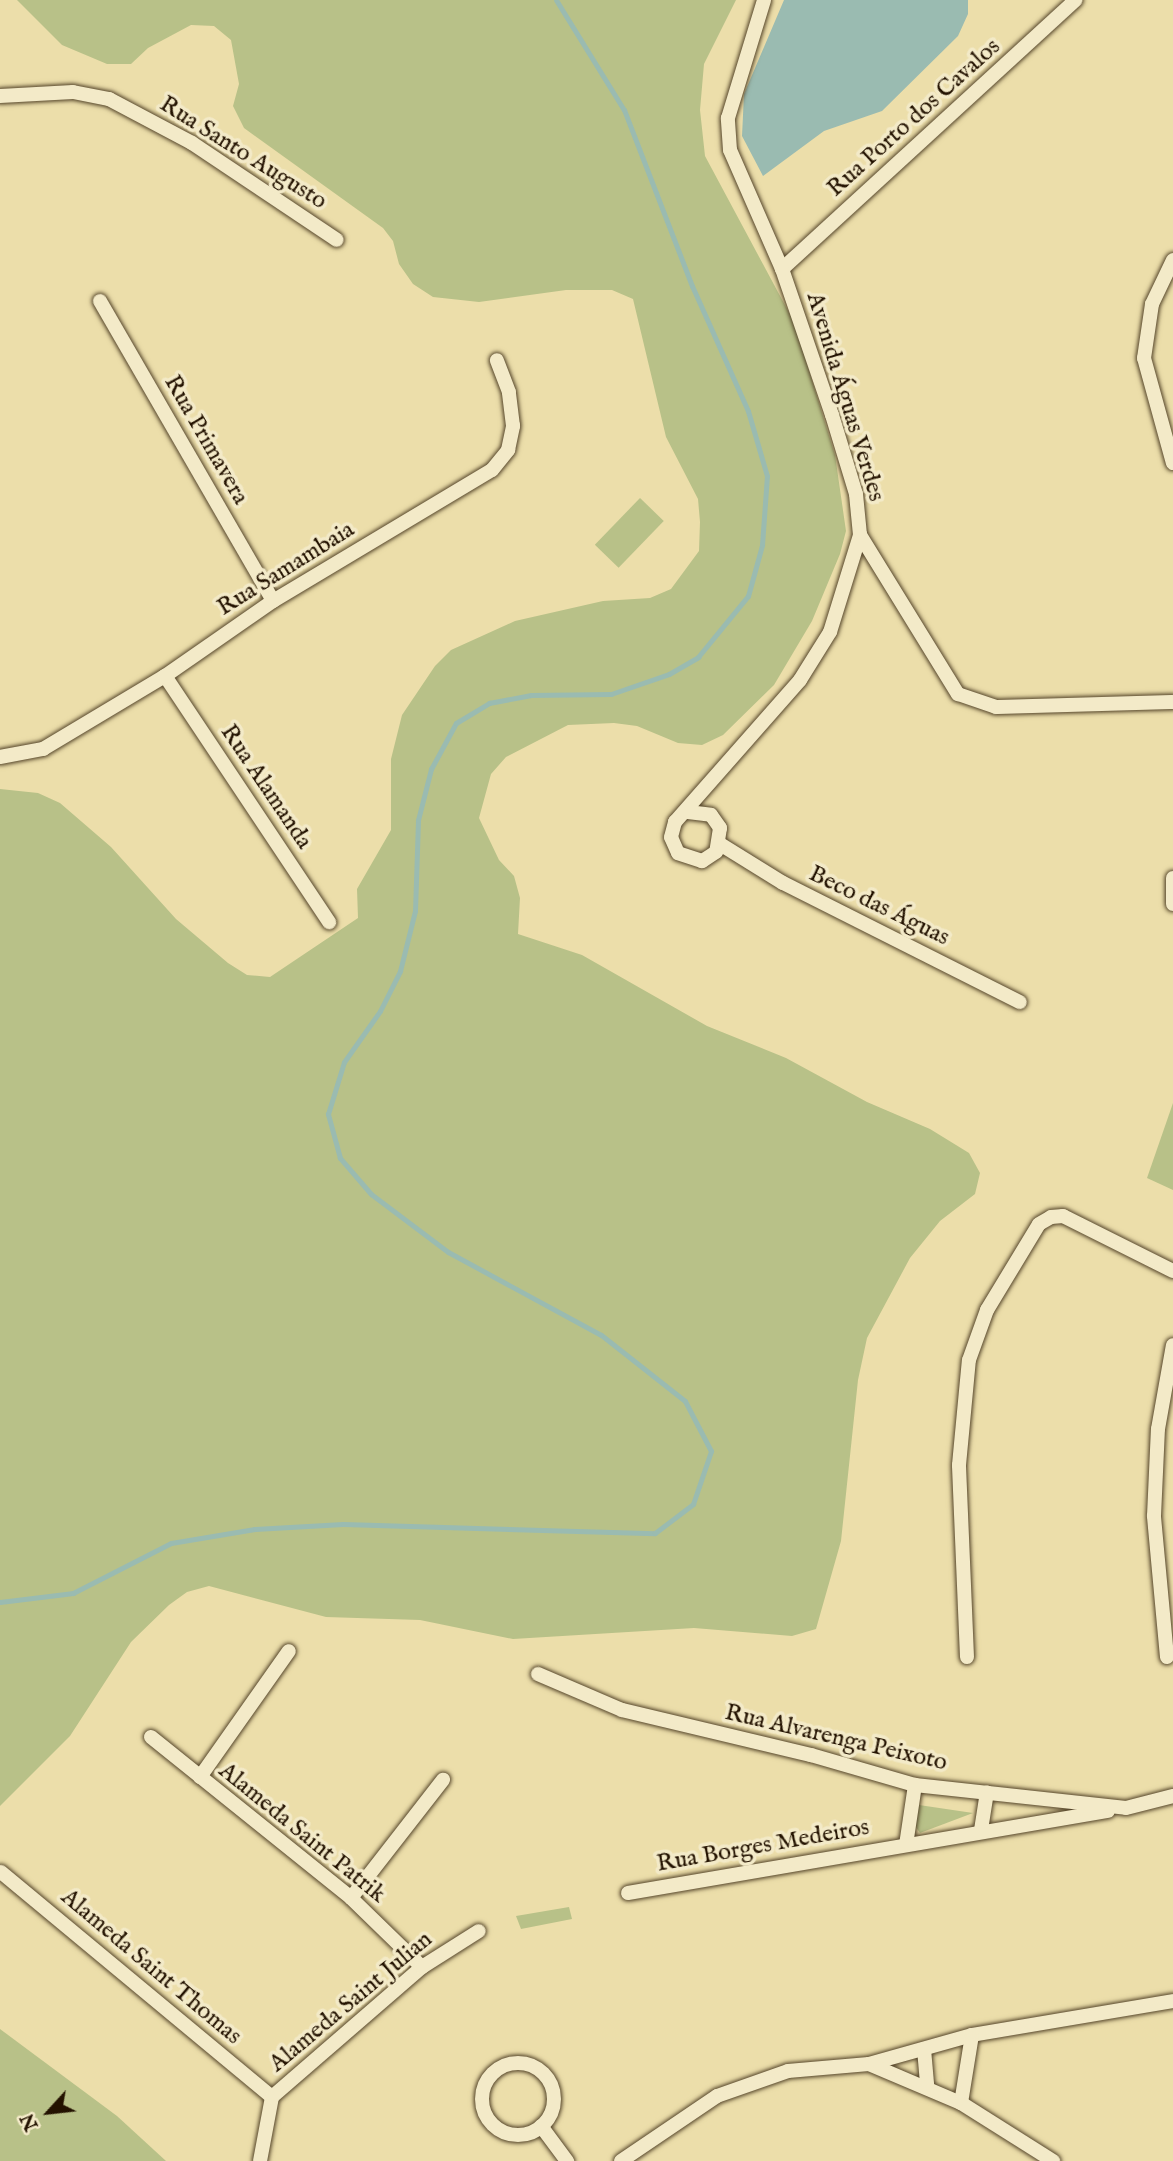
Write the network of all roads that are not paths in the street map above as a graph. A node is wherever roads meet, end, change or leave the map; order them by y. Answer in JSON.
{"nodes":[{"id":1,"x":764,"y":0,"type":"edge"},
{"id":2,"x":1076,"y":0,"type":"edge"},
{"id":3,"x":0,"y":96,"type":"edge"},
{"id":4,"x":337,"y":240,"type":"dead end"},
{"id":5,"x":1173,"y":260,"type":"edge"},
{"id":6,"x":782,"y":269,"type":"junction"},
{"id":7,"x":100,"y":301,"type":"dead end"},
{"id":8,"x":497,"y":360,"type":"dead end"},
{"id":9,"x":1173,"y":463,"type":"edge"},
{"id":10,"x":860,"y":535,"type":"junction"},
{"id":11,"x":273,"y":601,"type":"junction"},
{"id":12,"x":165,"y":676,"type":"junction"},
{"id":13,"x":1173,"y":702,"type":"edge"},
{"id":14,"x":0,"y":757,"type":"edge"},
{"id":15,"x":688,"y":812,"type":"junction"},
{"id":16,"x":720,"y":844,"type":"junction"},
{"id":17,"x":1173,"y":878,"type":"edge"},
{"id":18,"x":1173,"y":904,"type":"edge"},
{"id":19,"x":329,"y":922,"type":"dead end"},
{"id":20,"x":1020,"y":1002,"type":"dead end"},
{"id":21,"x":1173,"y":1271,"type":"edge"},
{"id":22,"x":1173,"y":1345,"type":"edge"},
{"id":23,"x":289,"y":1651,"type":"dead end"},
{"id":24,"x":967,"y":1657,"type":"dead end"},
{"id":25,"x":1167,"y":1657,"type":"dead end"},
{"id":26,"x":538,"y":1674,"type":"dead end"},
{"id":27,"x":151,"y":1737,"type":"dead end"},
{"id":28,"x":200,"y":1777,"type":"junction"},
{"id":29,"x":443,"y":1780,"type":"dead end"},
{"id":30,"x":915,"y":1785,"type":"junction"},
{"id":31,"x":986,"y":1792,"type":"junction"},
{"id":32,"x":1173,"y":1796,"type":"edge"},
{"id":33,"x":1126,"y":1808,"type":"junction"},
{"id":34,"x":981,"y":1830,"type":"junction"},
{"id":35,"x":906,"y":1845,"type":"junction"},
{"id":36,"x":1,"y":1872,"type":"edge"},
{"id":37,"x":628,"y":1893,"type":"dead end"},
{"id":38,"x":351,"y":1898,"type":"junction"},
{"id":39,"x":479,"y":1931,"type":"dead end"},
{"id":40,"x":422,"y":1967,"type":"junction"},
{"id":41,"x":1173,"y":2001,"type":"edge"},
{"id":42,"x":972,"y":2035,"type":"junction"},
{"id":43,"x":924,"y":2049,"type":"junction"},
{"id":44,"x":869,"y":2064,"type":"junction"},
{"id":45,"x":927,"y":2087,"type":"junction"},
{"id":46,"x":272,"y":2097,"type":"junction"},
{"id":47,"x":961,"y":2103,"type":"junction"},
{"id":48,"x":541,"y":2126,"type":"junction"},
{"id":49,"x":260,"y":2161,"type":"edge"},
{"id":50,"x":567,"y":2161,"type":"edge"},
{"id":51,"x":621,"y":2161,"type":"edge"},
{"id":52,"x":1053,"y":2161,"type":"edge"}],
"edges":[{"from":1,"to":6,"type":"street","name":"Avenida Águas Verdes"},
{"from":2,"to":6,"type":"street","name":"Rua Porto dos Cavalos"},
{"from":3,"to":4,"type":"street","name":"Rua Santo Augusto"},
{"from":5,"to":9,"type":"street"},
{"from":6,"to":10,"type":"street","name":"Avenida Águas Verdes"},
{"from":7,"to":11,"type":"street","name":"Rua Primavera"},
{"from":8,"to":11,"type":"street","name":"Rua Samambaia"},
{"from":10,"to":13,"type":"street"},
{"from":10,"to":15,"type":"street","name":"Avenida Águas Verdes"},
{"from":11,"to":12,"type":"street","name":"Rua Samambaia"},
{"from":12,"to":14,"type":"street","name":"Rua Samambaia"},
{"from":12,"to":19,"type":"street","name":"Rua Alamanda"},
{"from":15,"to":16,"type":"street"},
{"from":15,"to":16,"type":"street","name":"Avenida Águas Verdes"},
{"from":16,"to":20,"type":"street","name":"Beco das Águas"},
{"from":17,"to":18,"type":"street"},
{"from":21,"to":24,"type":"street"},
{"from":22,"to":25,"type":"street"},
{"from":23,"to":28,"type":"street"},
{"from":26,"to":30,"type":"street","name":"Rua Alvarenga Peixoto"},
{"from":27,"to":28,"type":"street","name":"Alameda Saint Patrik"},
{"from":28,"to":38,"type":"street","name":"Alameda Saint Patrik"},
{"from":29,"to":38,"type":"street"},
{"from":30,"to":31,"type":"street","name":"Rua Alvarenga Peixoto"},
{"from":30,"to":35,"type":"street","name":"Rua Borges Medeiros"},
{"from":31,"to":33,"type":"street","name":"Rua Alvarenga Peixoto"},
{"from":31,"to":34,"type":"street"},
{"from":32,"to":33,"type":"street","name":"Rua Alvarenga Peixoto"},
{"from":33,"to":34,"type":"street","name":"Rua Borges Medeiros"},
{"from":34,"to":35,"type":"street","name":"Rua Borges Medeiros"},
{"from":35,"to":37,"type":"street","name":"Rua Borges Medeiros"},
{"from":36,"to":46,"type":"street","name":"Alameda Saint Thomas"},
{"from":38,"to":40,"type":"street","name":"Alameda Saint Patrik"},
{"from":39,"to":40,"type":"street","name":"Alameda Saint Julian"},
{"from":40,"to":46,"type":"street","name":"Alameda Saint Julian"},
{"from":41,"to":42,"type":"street"},
{"from":42,"to":43,"type":"street"},
{"from":42,"to":47,"type":"street"},
{"from":43,"to":44,"type":"street"},
{"from":43,"to":45,"type":"street"},
{"from":44,"to":45,"type":"street"},
{"from":44,"to":51,"type":"street"},
{"from":45,"to":47,"type":"street"},
{"from":46,"to":49,"type":"street","name":"Alameda Saint Julian"},
{"from":47,"to":52,"type":"street"},
{"from":48,"to":48,"type":"street"},
{"from":48,"to":50,"type":"street"}]}
